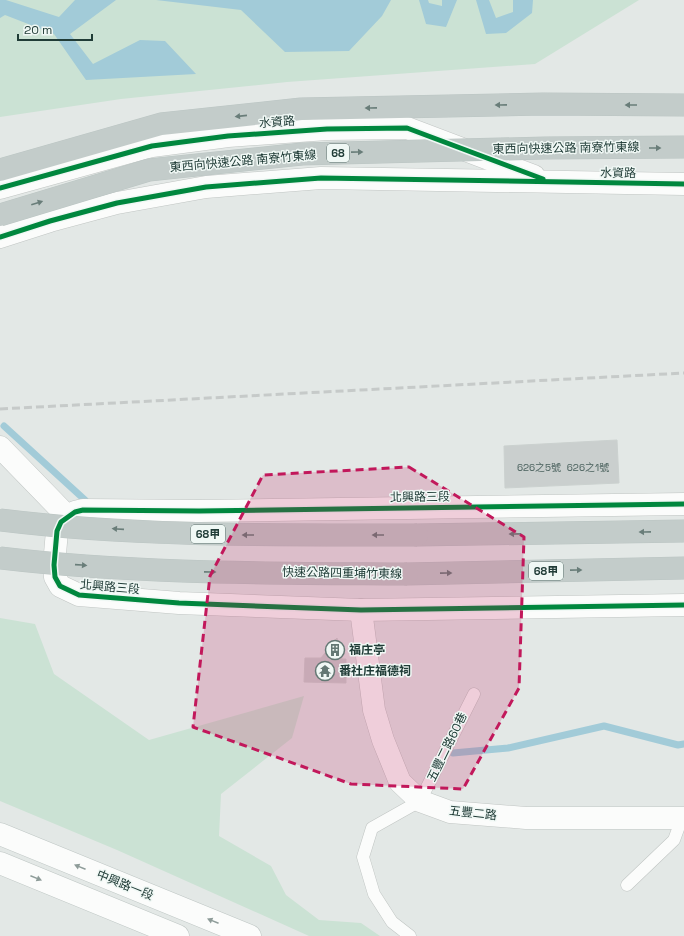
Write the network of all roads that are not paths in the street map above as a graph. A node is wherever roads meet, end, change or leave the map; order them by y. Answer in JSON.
{"nodes":[{"id":1,"x":684,"y":105,"type":"edge"},
{"id":2,"x":684,"y":148,"type":"edge"},
{"id":3,"x":0,"y":170,"type":"edge"},
{"id":4,"x":552,"y":183,"type":"junction"},
{"id":5,"x":684,"y":184,"type":"edge"},
{"id":6,"x":0,"y":188,"type":"edge"},
{"id":7,"x":0,"y":215,"type":"edge"},
{"id":8,"x":0,"y":237,"type":"edge"},
{"id":9,"x":0,"y":447,"type":"edge"},
{"id":10,"x":684,"y":504,"type":"edge"},
{"id":11,"x":67,"y":516,"type":"junction"},
{"id":12,"x":0,"y":520,"type":"edge"},
{"id":13,"x":684,"y":532,"type":"edge"},
{"id":14,"x":0,"y":558,"type":"edge"},
{"id":15,"x":684,"y":568,"type":"edge"},
{"id":16,"x":684,"y":604,"type":"edge"},
{"id":17,"x":360,"y":610,"type":"junction"},
{"id":18,"x":474,"y":694,"type":"dead end"},
{"id":19,"x":420,"y":801,"type":"junction"},
{"id":20,"x":683,"y":818,"type":"edge"},
{"id":21,"x":0,"y":834,"type":"edge"},
{"id":22,"x":0,"y":863,"type":"edge"},
{"id":23,"x":627,"y":885,"type":"dead end"},
{"id":24,"x":178,"y":936,"type":"edge"},
{"id":25,"x":250,"y":936,"type":"edge"},
{"id":26,"x":410,"y":936,"type":"edge"}],
"edges":[{"from":1,"to":3,"type":"highway","one_way":true},
{"from":7,"to":2,"type":"highway","name":"東西向快速公路 南寮竹東線","number":"68","one_way":true,"bridge":true},
{"from":4,"to":5,"type":"street","name":"水資路"},
{"from":4,"to":6,"type":"street","name":"水資路"},
{"from":4,"to":8,"type":"street","name":"水資路"},
{"from":9,"to":11,"type":"street"},
{"from":10,"to":11,"type":"street","name":"北興路三段"},
{"from":11,"to":17,"type":"street","name":"北興路三段"},
{"from":13,"to":12,"type":"highway","number":"68甲","one_way":true,"bridge":true},
{"from":14,"to":15,"type":"highway","name":"快速公路四重埔竹東線","number":"68甲","one_way":true,"bridge":true},
{"from":16,"to":17,"type":"street","name":"北興路三段"},
{"from":17,"to":19,"type":"street","name":"五豐二路"},
{"from":18,"to":19,"type":"lane","name":"五豐二路60巷"},
{"from":19,"to":20,"type":"street","name":"五豐二路"},
{"from":19,"to":26,"type":"lane"},
{"from":20,"to":23,"type":"lane"},
{"from":25,"to":21,"type":"street","name":"中興路一段","one_way":true},
{"from":22,"to":24,"type":"street","one_way":true}]}
